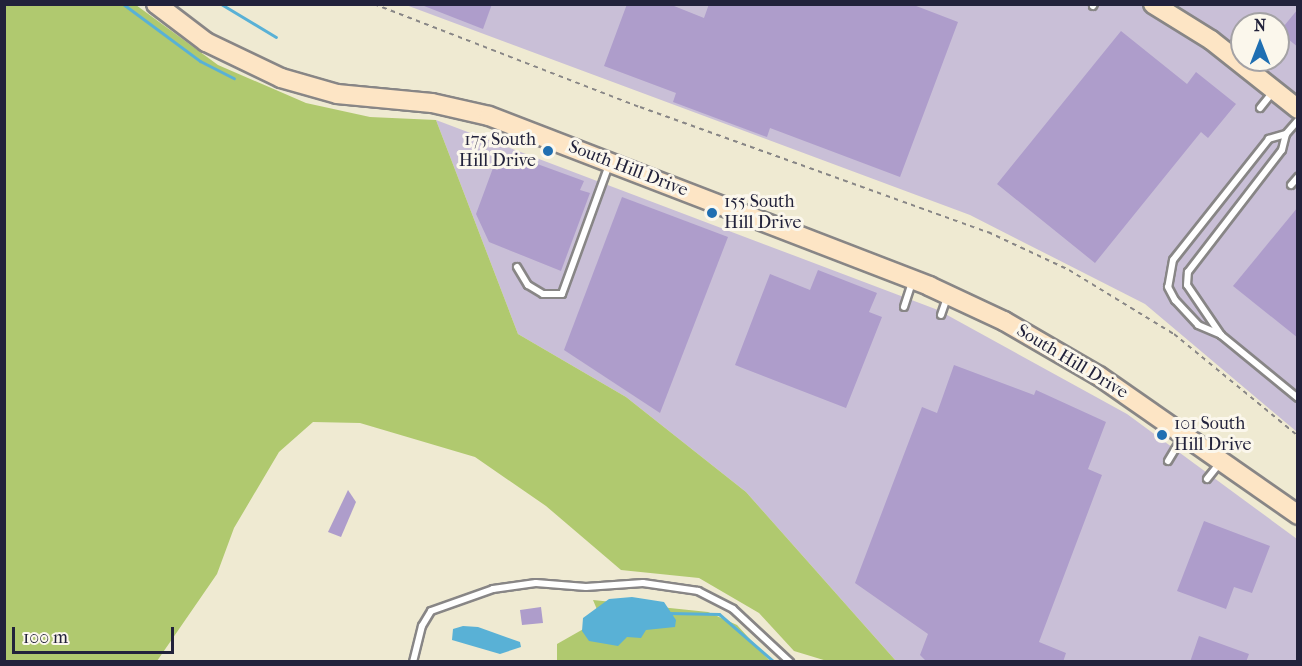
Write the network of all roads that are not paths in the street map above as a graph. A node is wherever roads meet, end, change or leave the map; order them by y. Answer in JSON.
{"nodes":[{"id":1,"x":156,"y":4,"type":"edge"},
{"id":2,"x":1153,"y":4,"type":"edge"},
{"id":3,"x":1230,"y":49,"type":"edge"},
{"id":4,"x":1228,"y":52,"type":"junction"},
{"id":5,"x":1274,"y":90,"type":"junction"},
{"id":6,"x":1260,"y":108,"type":"dead end"},
{"id":7,"x":1298,"y":109,"type":"edge"},
{"id":8,"x":1298,"y":120,"type":"edge"},
{"id":9,"x":1286,"y":134,"type":"junction"},
{"id":10,"x":610,"y":162,"type":"junction"},
{"id":11,"x":1298,"y":177,"type":"edge"},
{"id":12,"x":1291,"y":185,"type":"dead end"},
{"id":13,"x":517,"y":267,"type":"dead end"},
{"id":14,"x":914,"y":279,"type":"junction"},
{"id":15,"x":948,"y":295,"type":"junction"},
{"id":16,"x":904,"y":307,"type":"dead end"},
{"id":17,"x":940,"y":315,"type":"dead end"},
{"id":18,"x":1221,"y":335,"type":"junction"},
{"id":19,"x":1298,"y":398,"type":"edge"},
{"id":20,"x":1184,"y":435,"type":"junction"},
{"id":21,"x":1168,"y":461,"type":"dead end"},
{"id":22,"x":1222,"y":461,"type":"junction"},
{"id":23,"x":1207,"y":478,"type":"dead end"},
{"id":24,"x":1298,"y":515,"type":"edge"},
{"id":25,"x":413,"y":662,"type":"edge"},
{"id":26,"x":790,"y":662,"type":"edge"}],
"edges":[{"from":1,"to":10,"type":"street","name":"South Hill Drive"},
{"from":2,"to":4,"type":"street"},
{"from":3,"to":4,"type":"lane"},
{"from":4,"to":5,"type":"street"},
{"from":5,"to":6,"type":"lane"},
{"from":5,"to":7,"type":"street"},
{"from":8,"to":9,"type":"lane"},
{"from":9,"to":18,"type":"lane"},
{"from":9,"to":18,"type":"lane"},
{"from":10,"to":13,"type":"lane"},
{"from":10,"to":14,"type":"street","name":"South Hill Drive"},
{"from":11,"to":12,"type":"lane"},
{"from":14,"to":15,"type":"street","name":"South Hill Drive"},
{"from":14,"to":16,"type":"lane"},
{"from":15,"to":17,"type":"lane"},
{"from":15,"to":20,"type":"street","name":"South Hill Drive"},
{"from":18,"to":19,"type":"lane"},
{"from":20,"to":21,"type":"lane"},
{"from":20,"to":22,"type":"street","name":"South Hill Drive"},
{"from":22,"to":23,"type":"lane"},
{"from":22,"to":24,"type":"street","name":"South Hill Drive"},
{"from":25,"to":26,"type":"lane"}]}
